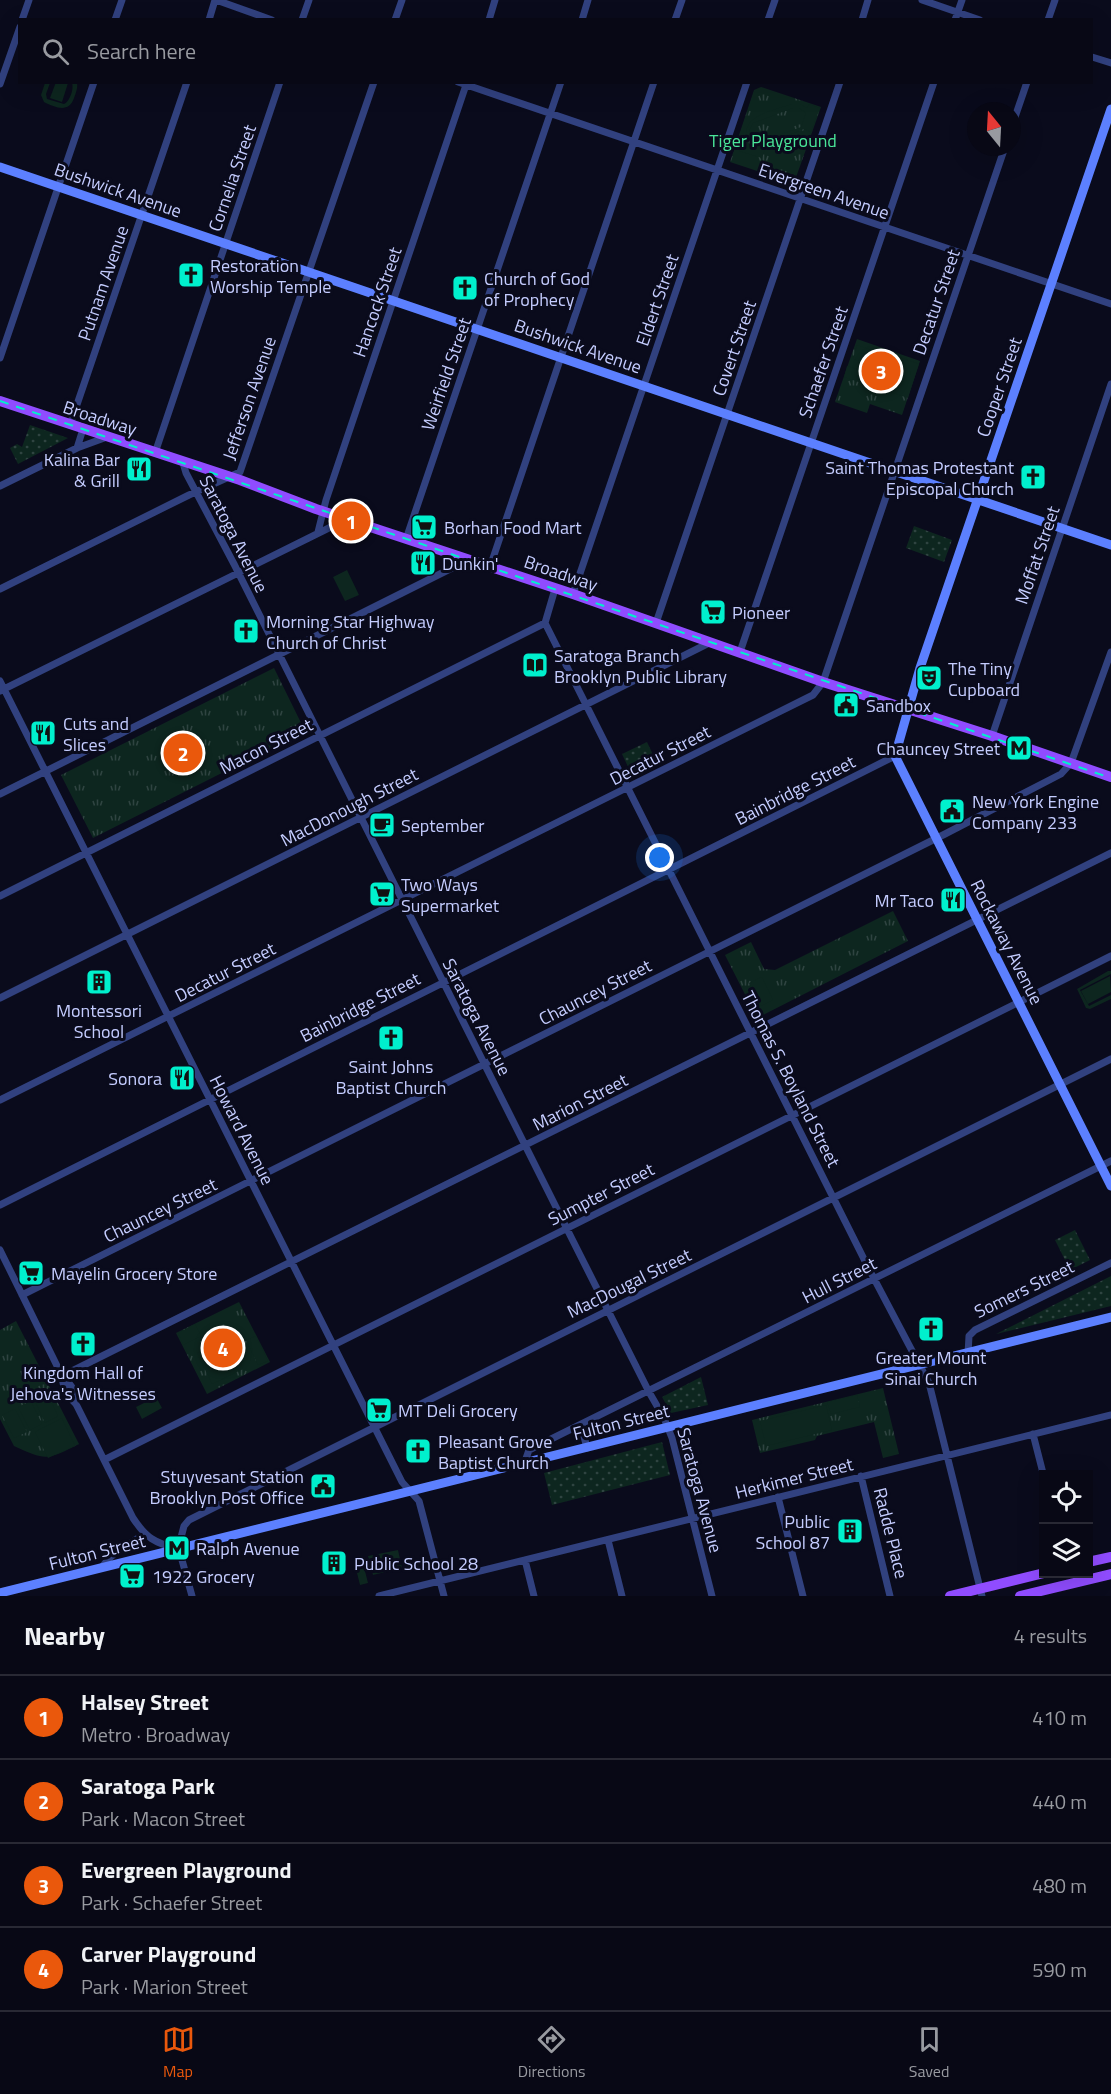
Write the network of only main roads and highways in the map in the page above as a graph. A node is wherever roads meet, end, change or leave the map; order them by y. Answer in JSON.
{"nodes":[{"id":1,"x":1111,"y":109,"type":"edge"},
{"id":2,"x":0,"y":167,"type":"edge"},
{"id":3,"x":0,"y":401,"type":"edge"},
{"id":4,"x":979,"y":500,"type":"junction"},
{"id":5,"x":1111,"y":545,"type":"edge"},
{"id":6,"x":908,"y":709,"type":"junction"},
{"id":7,"x":1111,"y":777,"type":"edge"},
{"id":8,"x":1111,"y":1186,"type":"edge"},
{"id":9,"x":1111,"y":1317,"type":"edge"},
{"id":10,"x":1111,"y":1557,"type":"edge"},
{"id":11,"x":1093,"y":1561,"type":"edge"},
{"id":12,"x":1111,"y":1574,"type":"edge"},
{"id":13,"x":1039,"y":1575,"type":"edge"},
{"id":14,"x":981,"y":1592,"type":"edge"},
{"id":15,"x":0,"y":1593,"type":"edge"},
{"id":16,"x":950,"y":1596,"type":"edge"},
{"id":17,"x":1020,"y":1596,"type":"edge"}],
"edges":[{"from":1,"to":4,"type":"main road","name":"Cooper Street"},
{"from":2,"to":4,"type":"main road","name":"Bushwick Avenue"},
{"from":3,"to":6,"type":"main road","name":"Broadway"},
{"from":4,"to":5,"type":"main road","name":"Bushwick Avenue"},
{"from":4,"to":6,"type":"main road","name":"Cooper Street"},
{"from":6,"to":7,"type":"main road","name":"Broadway"},
{"from":6,"to":8,"type":"main road","name":"Rockaway Avenue"},
{"from":9,"to":15,"type":"main road","name":"Fulton Street"},
{"from":10,"to":11,"type":"main road"},
{"from":12,"to":17,"type":"main road"},
{"from":13,"to":14,"type":"main road"},
{"from":14,"to":16,"type":"main road"}]}
